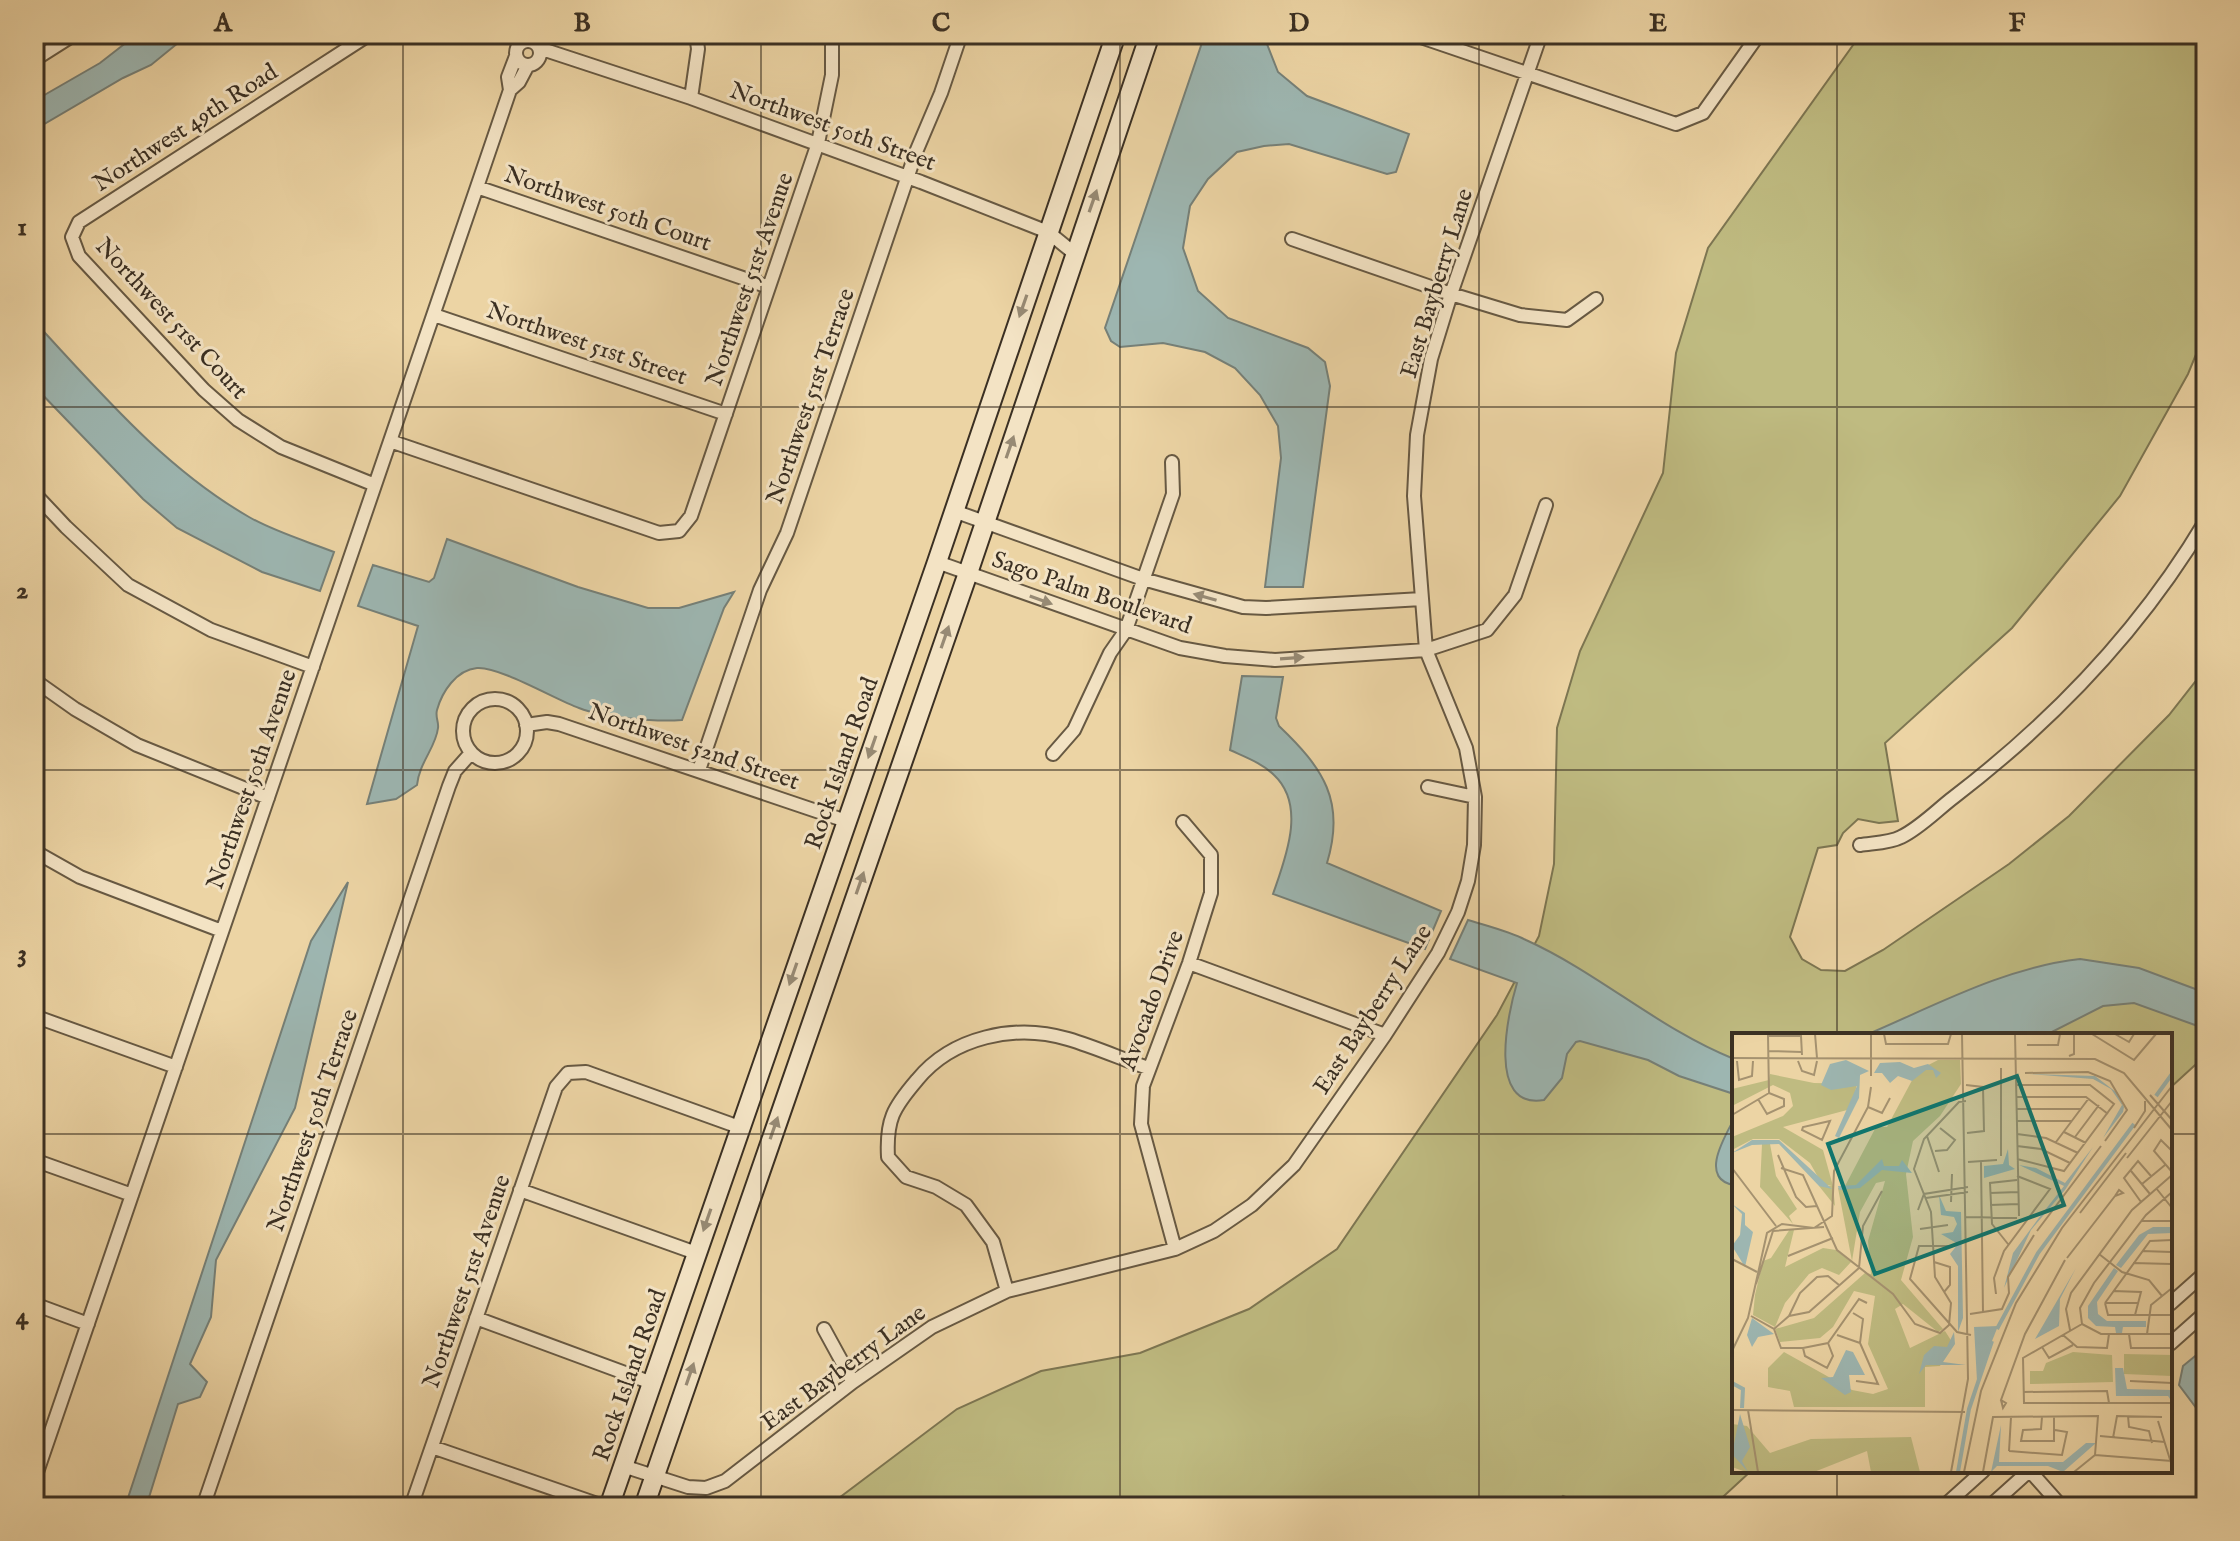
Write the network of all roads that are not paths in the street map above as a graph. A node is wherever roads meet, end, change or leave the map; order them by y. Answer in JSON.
{"nodes":[{"id":1,"x":75,"y":34,"type":"edge"},
{"id":2,"x":370,"y":34,"type":"edge"},
{"id":3,"x":513,"y":34,"type":"edge"},
{"id":4,"x":696,"y":34,"type":"edge"},
{"id":5,"x":832,"y":34,"type":"edge"},
{"id":6,"x":961,"y":34,"type":"edge"},
{"id":7,"x":1116,"y":34,"type":"edge"},
{"id":8,"x":1150,"y":34,"type":"edge"},
{"id":9,"x":1412,"y":34,"type":"edge"},
{"id":10,"x":1541,"y":34,"type":"edge"},
{"id":11,"x":1759,"y":34,"type":"edge"},
{"id":12,"x":532,"y":50,"type":"edge"},
{"id":13,"x":517,"y":52,"type":"junction"},
{"id":14,"x":34,"y":60,"type":"edge"},
{"id":15,"x":1528,"y":74,"type":"junction"},
{"id":16,"x":510,"y":90,"type":"junction"},
{"id":17,"x":691,"y":98,"type":"junction"},
{"id":18,"x":818,"y":143,"type":"junction"},
{"id":19,"x":908,"y":178,"type":"junction"},
{"id":20,"x":477,"y":187,"type":"junction"},
{"id":21,"x":1048,"y":232,"type":"junction"},
{"id":22,"x":72,"y":237,"type":"joint"},
{"id":23,"x":1292,"y":239,"type":"dead end"},
{"id":24,"x":1075,"y":254,"type":"junction"},
{"id":25,"x":769,"y":287,"type":"junction"},
{"id":26,"x":1451,"y":294,"type":"junction"},
{"id":27,"x":1596,"y":299,"type":"dead end"},
{"id":28,"x":434,"y":315,"type":"junction"},
{"id":29,"x":726,"y":414,"type":"junction"},
{"id":30,"x":390,"y":441,"type":"junction"},
{"id":31,"x":1172,"y":462,"type":"dead end"},
{"id":32,"x":375,"y":485,"type":"junction"},
{"id":33,"x":34,"y":493,"type":"edge"},
{"id":34,"x":1546,"y":505,"type":"dead end"},
{"id":35,"x":954,"y":511,"type":"junction"},
{"id":36,"x":2206,"y":520,"type":"edge"},
{"id":37,"x":985,"y":521,"type":"junction"},
{"id":38,"x":937,"y":562,"type":"junction"},
{"id":39,"x":968,"y":573,"type":"junction"},
{"id":40,"x":1143,"y":579,"type":"junction"},
{"id":41,"x":1422,"y":599,"type":"junction"},
{"id":42,"x":1126,"y":630,"type":"junction"},
{"id":43,"x":1426,"y":650,"type":"junction"},
{"id":44,"x":313,"y":667,"type":"junction"},
{"id":45,"x":34,"y":680,"type":"edge"},
{"id":46,"x":526,"y":725,"type":"junction"},
{"id":47,"x":471,"y":753,"type":"junction"},
{"id":48,"x":1053,"y":754,"type":"dead end"},
{"id":49,"x":699,"y":770,"type":"junction"},
{"id":50,"x":1428,"y":787,"type":"dead end"},
{"id":51,"x":1475,"y":797,"type":"junction"},
{"id":52,"x":268,"y":798,"type":"junction"},
{"id":53,"x":846,"y":821,"type":"junction"},
{"id":54,"x":1183,"y":822,"type":"dead end"},
{"id":55,"x":1860,"y":845,"type":"dead end"},
{"id":56,"x":34,"y":851,"type":"edge"},
{"id":57,"x":222,"y":931,"type":"junction"},
{"id":58,"x":1189,"y":963,"type":"junction"},
{"id":59,"x":34,"y":1016,"type":"edge"},
{"id":60,"x":1385,"y":1035,"type":"junction"},
{"id":61,"x":176,"y":1067,"type":"junction"},
{"id":62,"x":1148,"y":1068,"type":"junction"},
{"id":63,"x":739,"y":1127,"type":"junction"},
{"id":64,"x":34,"y":1160,"type":"edge"},
{"id":65,"x":520,"y":1190,"type":"junction"},
{"id":66,"x":132,"y":1195,"type":"junction"},
{"id":67,"x":1175,"y":1249,"type":"junction"},
{"id":68,"x":696,"y":1253,"type":"junction"},
{"id":69,"x":2206,"y":1272,"type":"edge"},
{"id":70,"x":1007,"y":1291,"type":"junction"},
{"id":71,"x":2172,"y":1302,"type":"edge"},
{"id":72,"x":34,"y":1304,"type":"edge"},
{"id":73,"x":2206,"y":1312,"type":"edge"},
{"id":74,"x":476,"y":1318,"type":"junction"},
{"id":75,"x":88,"y":1324,"type":"junction"},
{"id":76,"x":824,"y":1329,"type":"dead end"},
{"id":77,"x":2172,"y":1342,"type":"edge"},
{"id":78,"x":853,"y":1382,"type":"junction"},
{"id":79,"x":652,"y":1383,"type":"junction"},
{"id":80,"x":432,"y":1447,"type":"junction"},
{"id":81,"x":39,"y":1449,"type":"edge"},
{"id":82,"x":623,"y":1466,"type":"junction"},
{"id":83,"x":1981,"y":1473,"type":"edge"},
{"id":84,"x":2028,"y":1473,"type":"edge"},
{"id":85,"x":2032,"y":1473,"type":"edge"},
{"id":86,"x":655,"y":1477,"type":"junction"},
{"id":87,"x":34,"y":1481,"type":"edge"},
{"id":88,"x":203,"y":1507,"type":"edge"},
{"id":89,"x":411,"y":1507,"type":"edge"},
{"id":90,"x":608,"y":1507,"type":"edge"},
{"id":91,"x":644,"y":1507,"type":"edge"},
{"id":92,"x":1943,"y":1507,"type":"edge"},
{"id":93,"x":1989,"y":1507,"type":"edge"},
{"id":94,"x":2062,"y":1507,"type":"edge"}],
"edges":[{"from":1,"to":14,"type":"street"},
{"from":2,"to":22,"type":"street","name":"Northwest 49th Road"},
{"from":3,"to":13,"type":"street"},
{"from":4,"to":17,"type":"street"},
{"from":5,"to":18,"type":"street","name":"Northwest 51st Avenue"},
{"from":6,"to":19,"type":"street","name":"Northwest 51st Terrace"},
{"from":7,"to":21,"type":"main road","name":"Rock Island Road"},
{"from":24,"to":8,"type":"main road","one_way":true},
{"from":9,"to":15,"type":"street"},
{"from":10,"to":15,"type":"street","name":"East Bayberry Lane"},
{"from":11,"to":15,"type":"street"},
{"from":12,"to":13,"type":"street"},
{"from":12,"to":13,"type":"street"},
{"from":12,"to":16,"type":"street","name":"Northwest 50th Avenue"},
{"from":12,"to":17,"type":"street","name":"Northwest 50th Street"},
{"from":13,"to":16,"type":"street","name":"Northwest 50th Avenue"},
{"from":15,"to":26,"type":"street","name":"East Bayberry Lane"},
{"from":16,"to":20,"type":"street","name":"Northwest 50th Avenue"},
{"from":17,"to":18,"type":"street","name":"Northwest 50th Street"},
{"from":18,"to":19,"type":"street","name":"Northwest 50th Street"},
{"from":18,"to":25,"type":"street","name":"Northwest 51st Avenue"},
{"from":19,"to":21,"type":"street","name":"Northwest 50th Street"},
{"from":19,"to":49,"type":"street","name":"Northwest 51st Terrace"},
{"from":20,"to":25,"type":"street","name":"Northwest 50th Court"},
{"from":20,"to":28,"type":"street","name":"Northwest 50th Avenue"},
{"from":21,"to":24,"type":"street","name":"Northwest 50th Street"},
{"from":21,"to":35,"type":"main road","name":"Rock Island Road","one_way":true},
{"from":22,"to":32,"type":"street","name":"Northwest 51st Court"},
{"from":23,"to":26,"type":"street"},
{"from":37,"to":24,"type":"main road","one_way":true},
{"from":25,"to":29,"type":"street","name":"Northwest 51st Avenue"},
{"from":26,"to":27,"type":"street"},
{"from":26,"to":41,"type":"street","name":"East Bayberry Lane"},
{"from":28,"to":29,"type":"street","name":"Northwest 51st Street"},
{"from":28,"to":30,"type":"street","name":"Northwest 50th Avenue"},
{"from":29,"to":30,"type":"street","name":"Northwest 51st Avenue"},
{"from":30,"to":32,"type":"street","name":"Northwest 50th Avenue"},
{"from":31,"to":40,"type":"street"},
{"from":32,"to":44,"type":"street","name":"Northwest 50th Avenue"},
{"from":33,"to":44,"type":"street"},
{"from":34,"to":43,"type":"street","name":"Sago Palm Boulevard"},
{"from":35,"to":37,"type":"street","name":"Sago Palm Boulevard"},
{"from":35,"to":38,"type":"main road","name":"Rock Island Road"},
{"from":36,"to":55,"type":"street"},
{"from":37,"to":39,"type":"main road"},
{"from":37,"to":40,"type":"street","name":"Sago Palm Boulevard"},
{"from":38,"to":39,"type":"street","name":"Sago Palm Boulevard"},
{"from":38,"to":53,"type":"main road","name":"Rock Island Road","one_way":true},
{"from":39,"to":42,"type":"street","name":"Sago Palm Boulevard","one_way":true},
{"from":86,"to":39,"type":"main road","one_way":true},
{"from":41,"to":40,"type":"street","name":"Sago Palm Boulevard","one_way":true},
{"from":40,"to":42,"type":"street"},
{"from":41,"to":43,"type":"street","name":"East Bayberry Lane"},
{"from":42,"to":43,"type":"street","name":"Sago Palm Boulevard","one_way":true},
{"from":42,"to":48,"type":"street"},
{"from":43,"to":51,"type":"street","name":"East Bayberry Lane"},
{"from":44,"to":52,"type":"street","name":"Northwest 50th Avenue"},
{"from":45,"to":52,"type":"street"},
{"from":46,"to":47,"type":"street"},
{"from":46,"to":47,"type":"street"},
{"from":46,"to":49,"type":"street","name":"Northwest 52nd Street"},
{"from":47,"to":88,"type":"street","name":"Northwest 50th Terrace"},
{"from":49,"to":53,"type":"street","name":"Northwest 52nd Street"},
{"from":50,"to":51,"type":"street"},
{"from":51,"to":60,"type":"street","name":"East Bayberry Lane"},
{"from":52,"to":57,"type":"street","name":"Northwest 50th Avenue"},
{"from":53,"to":63,"type":"main road","name":"Rock Island Road","one_way":true},
{"from":54,"to":58,"type":"street","name":"Avocado Drive"},
{"from":56,"to":57,"type":"street"},
{"from":57,"to":61,"type":"street","name":"Northwest 50th Avenue"},
{"from":58,"to":60,"type":"street"},
{"from":58,"to":62,"type":"street","name":"Avocado Drive"},
{"from":59,"to":61,"type":"street"},
{"from":60,"to":67,"type":"street","name":"East Bayberry Lane"},
{"from":61,"to":66,"type":"street","name":"Northwest 50th Avenue"},
{"from":62,"to":67,"type":"street","name":"Avocado Drive"},
{"from":62,"to":70,"type":"street"},
{"from":63,"to":65,"type":"street","name":"Northwest 51st Avenue"},
{"from":63,"to":68,"type":"main road","name":"Rock Island Road","one_way":true},
{"from":64,"to":66,"type":"street"},
{"from":65,"to":68,"type":"street"},
{"from":65,"to":74,"type":"street","name":"Northwest 51st Avenue"},
{"from":66,"to":75,"type":"street","name":"Northwest 50th Avenue"},
{"from":67,"to":70,"type":"street","name":"East Bayberry Lane"},
{"from":68,"to":79,"type":"main road","name":"Rock Island Road"},
{"from":69,"to":71,"type":"street"},
{"from":70,"to":78,"type":"street","name":"East Bayberry Lane"},
{"from":72,"to":75,"type":"street"},
{"from":73,"to":77,"type":"street"},
{"from":74,"to":79,"type":"street"},
{"from":74,"to":80,"type":"street","name":"Northwest 51st Avenue"},
{"from":75,"to":81,"type":"street","name":"Northwest 50th Avenue"},
{"from":76,"to":78,"type":"street"},
{"from":78,"to":86,"type":"street","name":"East Bayberry Lane"},
{"from":79,"to":82,"type":"main road","name":"Rock Island Road"},
{"from":80,"to":89,"type":"street","name":"Northwest 51st Avenue"},
{"from":80,"to":90,"type":"street"},
{"from":81,"to":87,"type":"street","name":"Northwest 50th Avenue"},
{"from":82,"to":86,"type":"street","name":"East Bayberry Lane"},
{"from":82,"to":90,"type":"main road","name":"Rock Island Road"},
{"from":83,"to":92,"type":"street"},
{"from":84,"to":93,"type":"street"},
{"from":85,"to":94,"type":"street"},
{"from":86,"to":91,"type":"main road"}]}
